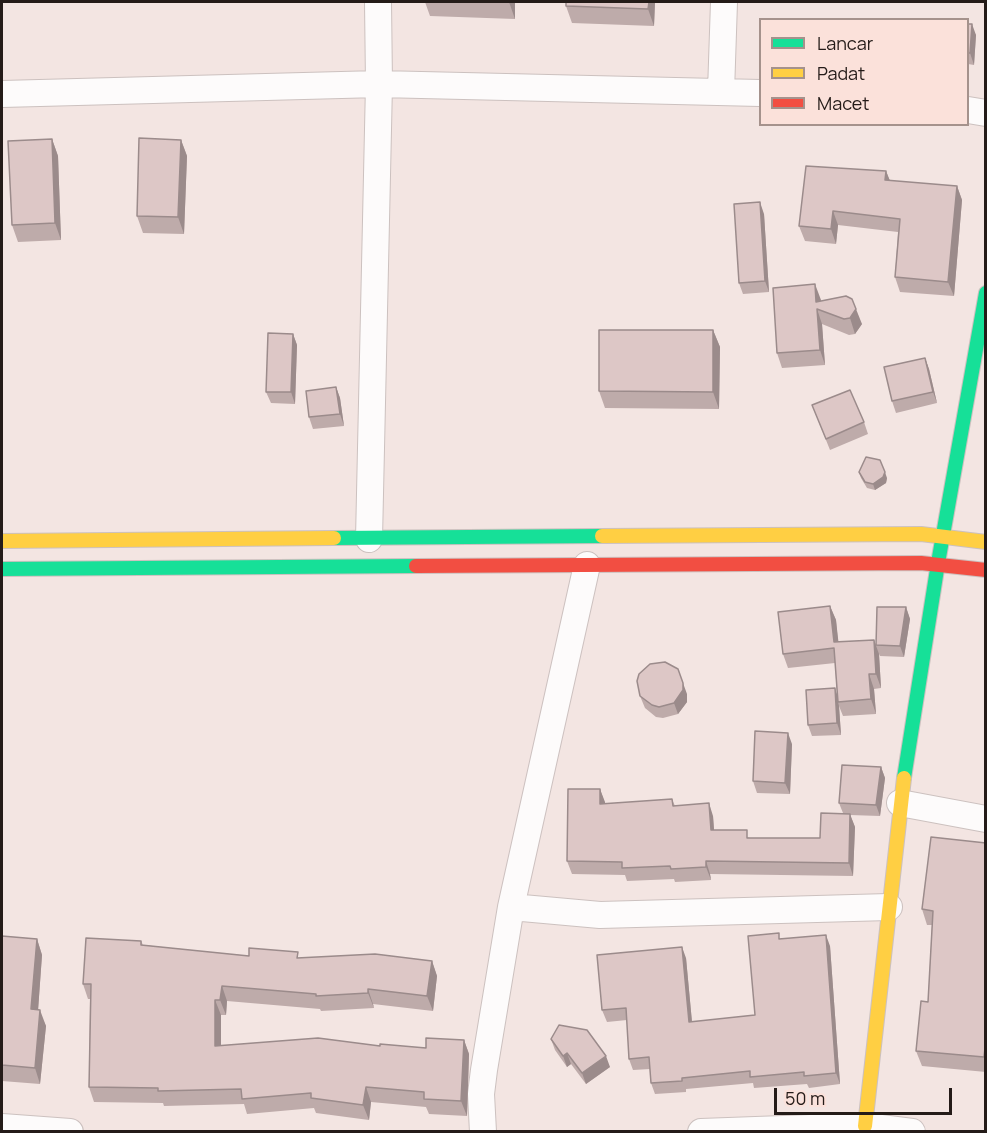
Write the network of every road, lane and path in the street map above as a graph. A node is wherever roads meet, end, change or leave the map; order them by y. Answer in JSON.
{"nodes":[{"id":1,"x":378,"y":2,"type":"edge"},
{"id":2,"x":724,"y":2,"type":"edge"},
{"id":3,"x":379,"y":84,"type":"junction"},
{"id":4,"x":721,"y":92,"type":"junction"},
{"id":5,"x":759,"y":93,"type":"edge"},
{"id":6,"x":2,"y":94,"type":"edge"},
{"id":7,"x":969,"y":110,"type":"edge"},
{"id":8,"x":986,"y":113,"type":"edge"},
{"id":9,"x":986,"y":293,"type":"edge"},
{"id":10,"x":943,"y":536,"type":"junction"},
{"id":11,"x":369,"y":539,"type":"junction"},
{"id":12,"x":2,"y":541,"type":"edge"},
{"id":13,"x":986,"y":542,"type":"edge"},
{"id":14,"x":938,"y":563,"type":"junction"},
{"id":15,"x":587,"y":565,"type":"junction"},
{"id":16,"x":2,"y":569,"type":"edge"},
{"id":17,"x":986,"y":570,"type":"edge"},
{"id":18,"x":900,"y":803,"type":"junction"},
{"id":19,"x":986,"y":819,"type":"edge"},
{"id":20,"x":511,"y":907,"type":"junction"},
{"id":21,"x":889,"y":907,"type":"junction"},
{"id":22,"x":865,"y":1126,"type":"junction"},
{"id":23,"x":2,"y":1127,"type":"edge"},
{"id":24,"x":808,"y":1130,"type":"edge"},
{"id":25,"x":70,"y":1131,"type":"edge"},
{"id":26,"x":483,"y":1131,"type":"edge"},
{"id":27,"x":701,"y":1131,"type":"edge"},
{"id":28,"x":912,"y":1131,"type":"edge"}],
"edges":[{"from":1,"to":3,"type":"street"},
{"from":2,"to":4,"type":"street"},
{"from":3,"to":4,"type":"street"},
{"from":3,"to":6,"type":"street"},
{"from":3,"to":11,"type":"street"},
{"from":4,"to":5,"type":"street"},
{"from":7,"to":8,"type":"street"},
{"from":9,"to":10,"type":"main road"},
{"from":10,"to":11,"type":"main road"},
{"from":10,"to":13,"type":"main road"},
{"from":10,"to":14,"type":"main road"},
{"from":11,"to":12,"type":"main road"},
{"from":14,"to":15,"type":"main road"},
{"from":14,"to":17,"type":"main road"},
{"from":14,"to":18,"type":"main road"},
{"from":15,"to":16,"type":"main road"},
{"from":15,"to":20,"type":"street"},
{"from":18,"to":19,"type":"street"},
{"from":18,"to":21,"type":"main road"},
{"from":20,"to":21,"type":"street"},
{"from":20,"to":26,"type":"street"},
{"from":21,"to":22,"type":"main road"},
{"from":22,"to":24,"type":"street"},
{"from":22,"to":28,"type":"street"},
{"from":23,"to":25,"type":"street"},
{"from":24,"to":27,"type":"street"}]}
